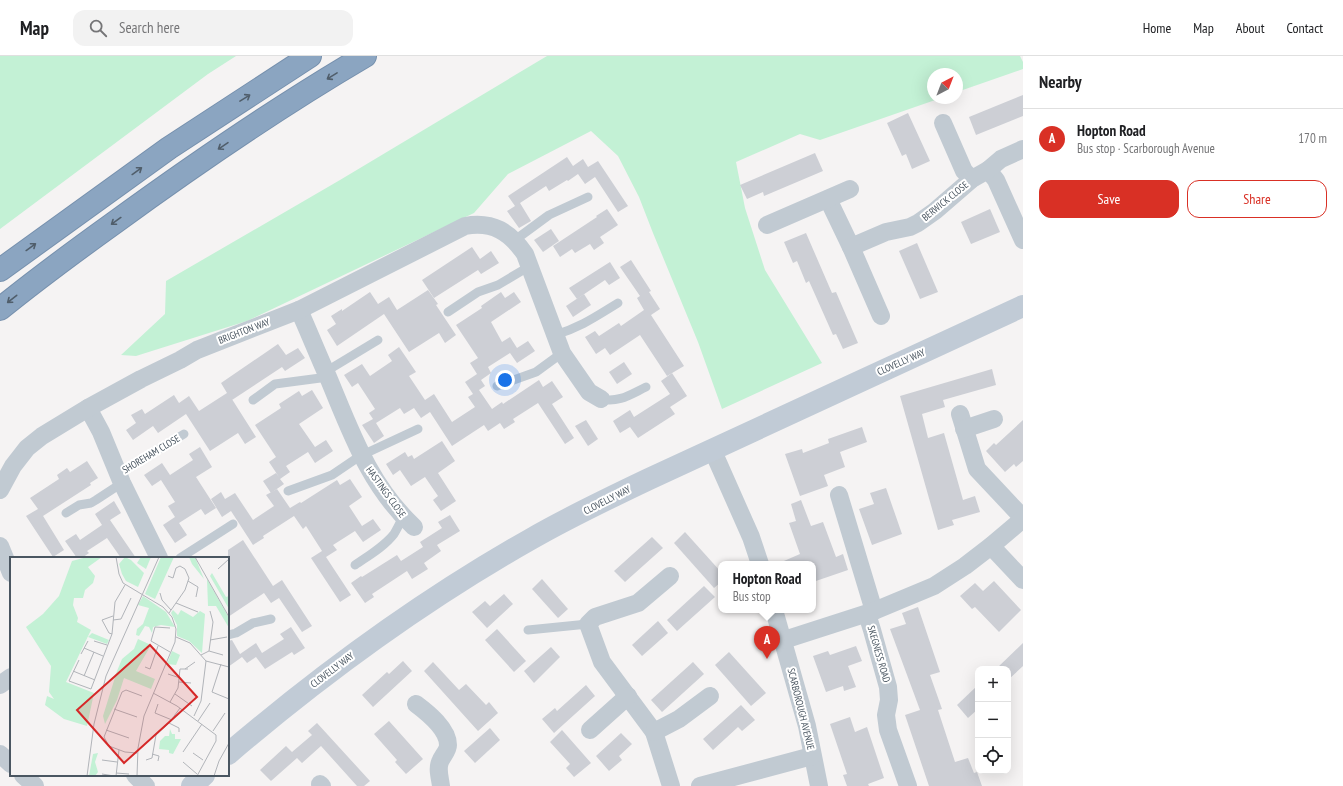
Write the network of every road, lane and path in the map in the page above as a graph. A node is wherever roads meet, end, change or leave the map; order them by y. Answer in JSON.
{"nodes":[{"id":1,"x":310,"y":56,"type":"edge"},
{"id":2,"x":365,"y":56,"type":"edge"},
{"id":3,"x":943,"y":123,"type":"dead end"},
{"id":4,"x":1023,"y":149,"type":"edge"},
{"id":5,"x":988,"y":170,"type":"junction"},
{"id":6,"x":972,"y":179,"type":"junction"},
{"id":7,"x":850,"y":189,"type":"dead end"},
{"id":8,"x":588,"y":197,"type":"dead end"},
{"id":9,"x":828,"y":199,"type":"junction"},
{"id":10,"x":767,"y":225,"type":"dead end"},
{"id":11,"x":515,"y":240,"type":"junction"},
{"id":12,"x":1023,"y":240,"type":"edge"},
{"id":13,"x":851,"y":246,"type":"junction"},
{"id":14,"x":530,"y":266,"type":"junction"},
{"id":15,"x":0,"y":270,"type":"edge"},
{"id":16,"x":618,"y":303,"type":"dead end"},
{"id":17,"x":0,"y":308,"type":"edge"},
{"id":18,"x":299,"y":310,"type":"junction"},
{"id":19,"x":1016,"y":310,"type":"edge"},
{"id":20,"x":448,"y":312,"type":"dead end"},
{"id":21,"x":882,"y":316,"type":"dead end"},
{"id":22,"x":555,"y":335,"type":"junction"},
{"id":23,"x":378,"y":340,"type":"dead end"},
{"id":24,"x":562,"y":353,"type":"junction"},
{"id":25,"x":326,"y":374,"type":"junction"},
{"id":26,"x":497,"y":386,"type":"dead end"},
{"id":27,"x":646,"y":387,"type":"dead end"},
{"id":28,"x":601,"y":399,"type":"joint"},
{"id":29,"x":253,"y":400,"type":"dead end"},
{"id":30,"x":88,"y":408,"type":"junction"},
{"id":31,"x":994,"y":419,"type":"dead end"},
{"id":32,"x":418,"y":429,"type":"dead end"},
{"id":33,"x":184,"y":434,"type":"dead end"},
{"id":34,"x":712,"y":449,"type":"junction"},
{"id":35,"x":360,"y":456,"type":"junction"},
{"id":36,"x":120,"y":478,"type":"junction"},
{"id":37,"x":0,"y":490,"type":"edge"},
{"id":38,"x":288,"y":491,"type":"dead end"},
{"id":39,"x":839,"y":495,"type":"dead end"},
{"id":40,"x":66,"y":513,"type":"dead end"},
{"id":41,"x":1023,"y":519,"type":"edge"},
{"id":42,"x":408,"y":522,"type":"joint"},
{"id":43,"x":233,"y":524,"type":"dead end"},
{"id":44,"x":0,"y":546,"type":"edge"},
{"id":45,"x":991,"y":546,"type":"junction"},
{"id":46,"x":159,"y":557,"type":"edge"},
{"id":47,"x":182,"y":557,"type":"edge"},
{"id":48,"x":759,"y":561,"type":"edge"},
{"id":49,"x":354,"y":565,"type":"dead end"},
{"id":50,"x":10,"y":571,"type":"edge"},
{"id":51,"x":670,"y":576,"type":"dead end"},
{"id":52,"x":1023,"y":580,"type":"edge"},
{"id":53,"x":775,"y":613,"type":"edge"},
{"id":54,"x":870,"y":613,"type":"junction"},
{"id":55,"x":271,"y":619,"type":"dead end"},
{"id":56,"x":588,"y":624,"type":"junction"},
{"id":57,"x":528,"y":630,"type":"dead end"},
{"id":58,"x":229,"y":635,"type":"edge"},
{"id":59,"x":784,"y":640,"type":"junction"},
{"id":60,"x":10,"y":678,"type":"edge"},
{"id":61,"x":0,"y":685,"type":"edge"},
{"id":62,"x":628,"y":696,"type":"junction"},
{"id":63,"x":710,"y":696,"type":"dead end"},
{"id":64,"x":416,"y":704,"type":"dead end"},
{"id":65,"x":590,"y":730,"type":"dead end"},
{"id":66,"x":654,"y":732,"type":"junction"},
{"id":67,"x":229,"y":753,"type":"edge"},
{"id":68,"x":0,"y":754,"type":"edge"},
{"id":69,"x":812,"y":756,"type":"junction"},
{"id":70,"x":10,"y":763,"type":"edge"},
{"id":71,"x":24,"y":776,"type":"edge"},
{"id":72,"x":136,"y":776,"type":"edge"},
{"id":73,"x":203,"y":776,"type":"edge"},
{"id":74,"x":35,"y":786,"type":"edge"},
{"id":75,"x":146,"y":786,"type":"edge"},
{"id":76,"x":192,"y":786,"type":"edge"},
{"id":77,"x":441,"y":786,"type":"edge"},
{"id":78,"x":671,"y":786,"type":"edge"},
{"id":79,"x":700,"y":786,"type":"edge"},
{"id":80,"x":819,"y":786,"type":"edge"},
{"id":81,"x":908,"y":786,"type":"edge"}],
"edges":[{"from":15,"to":1,"type":"highway","one_way":true},
{"from":2,"to":17,"type":"highway","one_way":true},
{"from":3,"to":6,"type":"street","name":"BERWICK CLOSE"},
{"from":4,"to":5,"type":"street","name":"BERWICK CLOSE"},
{"from":5,"to":6,"type":"street","name":"BERWICK CLOSE"},
{"from":5,"to":12,"type":"street"},
{"from":6,"to":13,"type":"street","name":"BERWICK CLOSE"},
{"from":7,"to":9,"type":"street"},
{"from":8,"to":11,"type":"lane"},
{"from":9,"to":10,"type":"street"},
{"from":9,"to":13,"type":"street"},
{"from":11,"to":14,"type":"street","name":"BRIGHTON WAY"},
{"from":11,"to":18,"type":"street","name":"BRIGHTON WAY"},
{"from":13,"to":21,"type":"street"},
{"from":14,"to":20,"type":"lane"},
{"from":14,"to":22,"type":"street","name":"BRIGHTON WAY"},
{"from":16,"to":22,"type":"lane"},
{"from":18,"to":25,"type":"street","name":"HASTINGS CLOSE"},
{"from":18,"to":30,"type":"street","name":"BRIGHTON WAY"},
{"from":19,"to":34,"type":"street","name":"CLOVELLY WAY"},
{"from":22,"to":24,"type":"street","name":"BRIGHTON WAY"},
{"from":23,"to":25,"type":"lane"},
{"from":24,"to":26,"type":"lane"},
{"from":24,"to":28,"type":"street","name":"BRIGHTON WAY"},
{"from":25,"to":29,"type":"lane"},
{"from":25,"to":35,"type":"street","name":"HASTINGS CLOSE"},
{"from":27,"to":28,"type":"lane","name":"BRIGHTON WAY"},
{"from":30,"to":36,"type":"street","name":"SHOREHAM CLOSE"},
{"from":30,"to":37,"type":"street","name":"BRIGHTON WAY"},
{"from":31,"to":41,"type":"street","name":"SKEGNESS ROAD"},
{"from":32,"to":35,"type":"lane","name":"HASTINGS CLOSE"},
{"from":33,"to":36,"type":"lane","name":"SHOREHAM CLOSE"},
{"from":34,"to":48,"type":"street"},
{"from":34,"to":67,"type":"street","name":"CLOVELLY WAY"},
{"from":35,"to":38,"type":"lane","name":"HASTINGS CLOSE"},
{"from":35,"to":42,"type":"street","name":"HASTINGS CLOSE"},
{"from":36,"to":40,"type":"lane","name":"SHOREHAM CLOSE"},
{"from":36,"to":46,"type":"street","name":"SHOREHAM CLOSE"},
{"from":39,"to":54,"type":"street","name":"SKEGNESS ROAD"},
{"from":41,"to":45,"type":"street","name":"SKEGNESS ROAD"},
{"from":42,"to":49,"type":"lane"},
{"from":43,"to":47,"type":"lane"},
{"from":44,"to":50,"type":"street"},
{"from":45,"to":52,"type":"street"},
{"from":45,"to":54,"type":"street","name":"SKEGNESS ROAD"},
{"from":51,"to":56,"type":"street"},
{"from":53,"to":59,"type":"street","name":"SCARBOROUGH AVENUE"},
{"from":54,"to":59,"type":"street","name":"SKEGNESS ROAD"},
{"from":54,"to":81,"type":"street","name":"SKEGNESS ROAD"},
{"from":55,"to":58,"type":"lane"},
{"from":56,"to":57,"type":"lane"},
{"from":56,"to":62,"type":"street"},
{"from":59,"to":69,"type":"street","name":"SCARBOROUGH AVENUE"},
{"from":60,"to":61,"type":"street"},
{"from":62,"to":65,"type":"street"},
{"from":62,"to":66,"type":"street"},
{"from":63,"to":66,"type":"street"},
{"from":64,"to":77,"type":"street"},
{"from":66,"to":78,"type":"street"},
{"from":68,"to":70,"type":"street"},
{"from":69,"to":79,"type":"street"},
{"from":69,"to":80,"type":"street","name":"SCARBOROUGH AVENUE"},
{"from":71,"to":74,"type":"street"},
{"from":72,"to":75,"type":"street"},
{"from":73,"to":76,"type":"street"}]}
